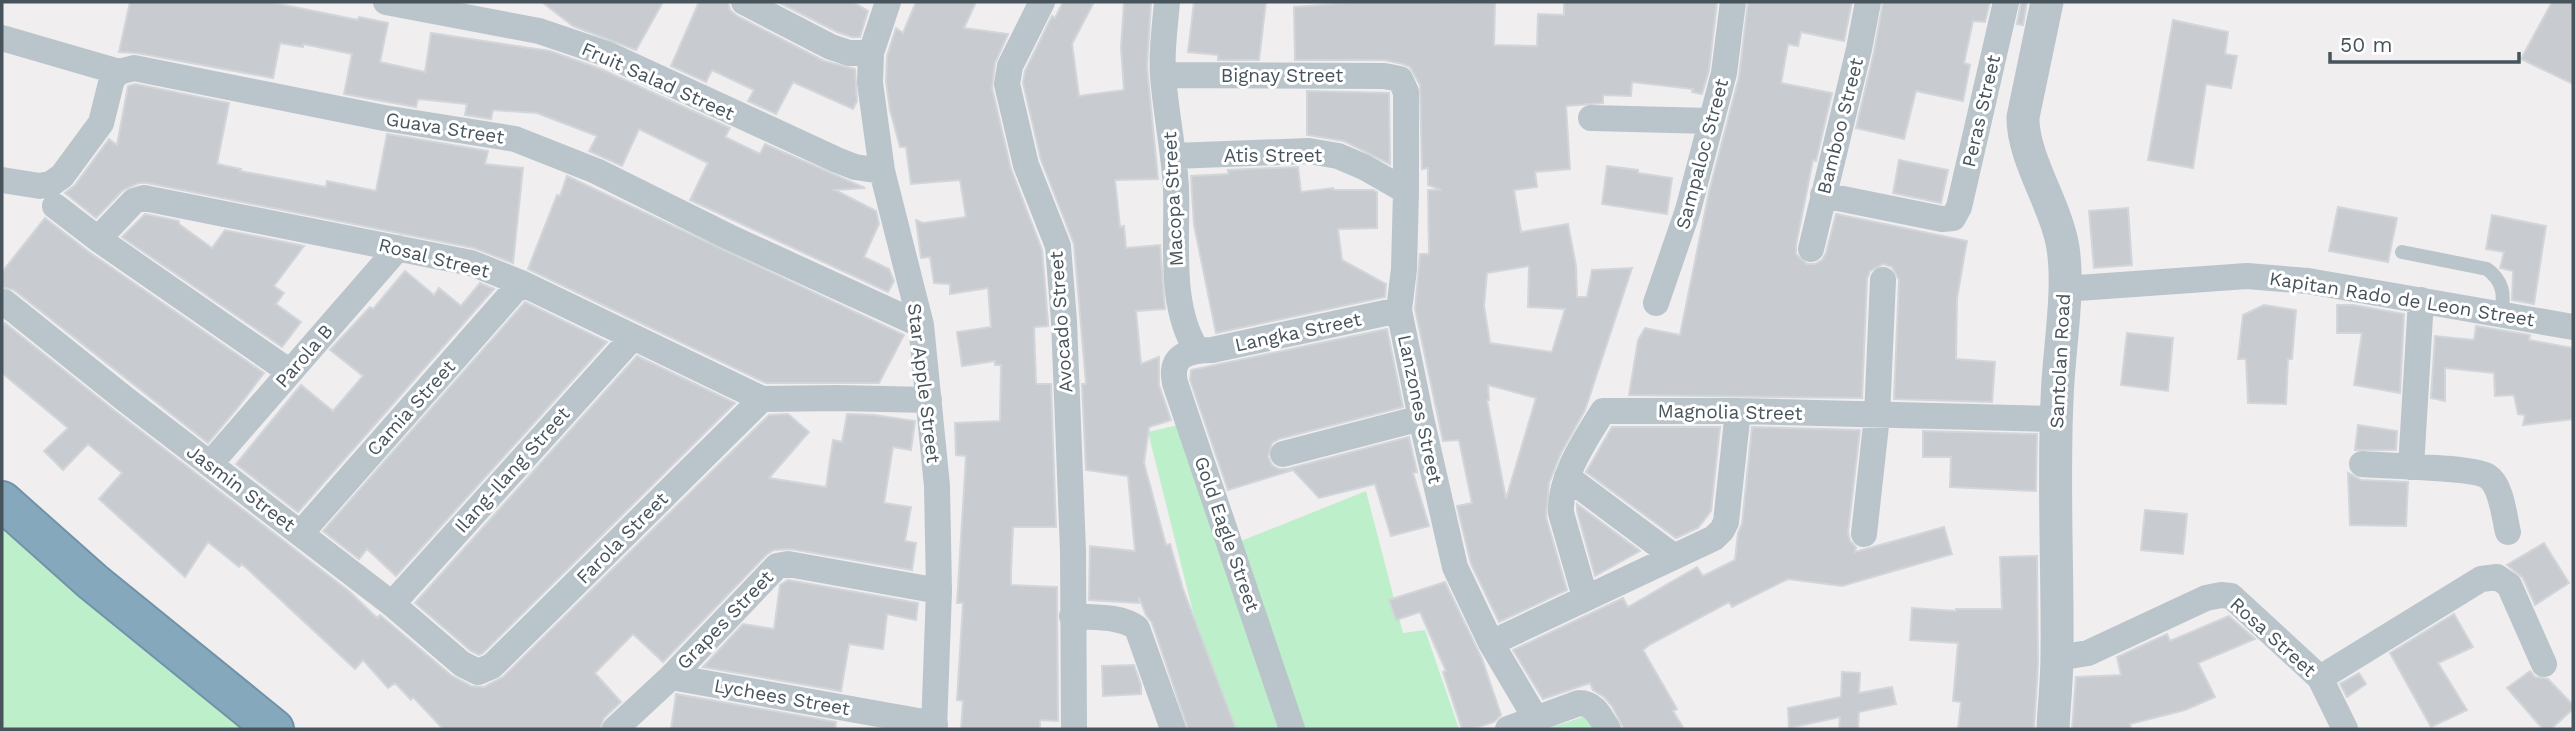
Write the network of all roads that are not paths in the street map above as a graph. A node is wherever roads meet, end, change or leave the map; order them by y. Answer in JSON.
{"nodes":[{"id":1,"x":386,"y":2,"type":"edge"},
{"id":2,"x":744,"y":2,"type":"edge"},
{"id":3,"x":1042,"y":2,"type":"edge"},
{"id":4,"x":1167,"y":2,"type":"edge"},
{"id":5,"x":1733,"y":2,"type":"edge"},
{"id":6,"x":1868,"y":2,"type":"edge"},
{"id":7,"x":2006,"y":2,"type":"edge"},
{"id":8,"x":2047,"y":2,"type":"edge"},
{"id":9,"x":881,"y":4,"type":"edge"},
{"id":10,"x":416,"y":5,"type":"edge"},
{"id":11,"x":2,"y":37,"type":"edge"},
{"id":12,"x":871,"y":53,"type":"junction"},
{"id":13,"x":119,"y":72,"type":"junction"},
{"id":14,"x":1163,"y":75,"type":"junction"},
{"id":15,"x":1400,"y":79,"type":"joint"},
{"id":16,"x":1591,"y":118,"type":"dead end"},
{"id":17,"x":1711,"y":121,"type":"junction"},
{"id":18,"x":1172,"y":156,"type":"junction"},
{"id":19,"x":882,"y":171,"type":"junction"},
{"id":20,"x":2,"y":180,"type":"edge"},
{"id":21,"x":1406,"y":191,"type":"junction"},
{"id":22,"x":1823,"y":195,"type":"junction"},
{"id":23,"x":55,"y":206,"type":"dead end"},
{"id":24,"x":98,"y":239,"type":"junction"},
{"id":25,"x":398,"y":248,"type":"junction"},
{"id":26,"x":1811,"y":249,"type":"dead end"},
{"id":27,"x":2402,"y":253,"type":"dead end"},
{"id":28,"x":1883,"y":280,"type":"dead end"},
{"id":29,"x":521,"y":284,"type":"junction"},
{"id":30,"x":2064,"y":289,"type":"junction"},
{"id":31,"x":2421,"y":300,"type":"junction"},
{"id":32,"x":4,"y":302,"type":"dead end"},
{"id":33,"x":1656,"y":303,"type":"dead end"},
{"id":34,"x":1399,"y":310,"type":"junction"},
{"id":35,"x":2501,"y":313,"type":"junction"},
{"id":36,"x":921,"y":324,"type":"junction"},
{"id":37,"x":2573,"y":327,"type":"edge"},
{"id":38,"x":633,"y":337,"type":"junction"},
{"id":39,"x":1197,"y":350,"type":"junction"},
{"id":40,"x":290,"y":372,"type":"junction"},
{"id":41,"x":762,"y":399,"type":"junction"},
{"id":42,"x":929,"y":400,"type":"junction"},
{"id":43,"x":1738,"y":411,"type":"junction"},
{"id":44,"x":1877,"y":416,"type":"junction"},
{"id":45,"x":1421,"y":418,"type":"junction"},
{"id":46,"x":2056,"y":419,"type":"junction"},
{"id":47,"x":1283,"y":454,"type":"dead end"},
{"id":48,"x":210,"y":464,"type":"junction"},
{"id":49,"x":2362,"y":464,"type":"dead end"},
{"id":50,"x":2412,"y":467,"type":"junction"},
{"id":51,"x":1567,"y":477,"type":"junction"},
{"id":52,"x":2,"y":500,"type":"edge"},
{"id":53,"x":2508,"y":532,"type":"dead end"},
{"id":54,"x":300,"y":533,"type":"junction"},
{"id":55,"x":1864,"y":534,"type":"dead end"},
{"id":56,"x":1673,"y":556,"type":"junction"},
{"id":57,"x":939,"y":591,"type":"junction"},
{"id":58,"x":1585,"y":597,"type":"junction"},
{"id":59,"x":392,"y":604,"type":"junction"},
{"id":60,"x":1072,"y":616,"type":"junction"},
{"id":61,"x":1491,"y":643,"type":"junction"},
{"id":62,"x":2057,"y":658,"type":"junction"},
{"id":63,"x":2544,"y":664,"type":"dead end"},
{"id":64,"x":478,"y":672,"type":"joint"},
{"id":65,"x":671,"y":677,"type":"junction"},
{"id":66,"x":2320,"y":678,"type":"junction"},
{"id":67,"x":1536,"y":719,"type":"junction"},
{"id":68,"x":935,"y":727,"type":"edge"},
{"id":69,"x":274,"y":729,"type":"edge"},
{"id":70,"x":615,"y":729,"type":"edge"},
{"id":71,"x":1074,"y":729,"type":"edge"},
{"id":72,"x":1172,"y":729,"type":"edge"},
{"id":73,"x":1293,"y":729,"type":"edge"},
{"id":74,"x":1508,"y":729,"type":"edge"},
{"id":75,"x":1608,"y":729,"type":"edge"},
{"id":76,"x":2053,"y":729,"type":"edge"},
{"id":77,"x":2345,"y":729,"type":"edge"}],
"edges":[{"from":1,"to":10,"type":"street","name":"Fruit Salad Street"},
{"from":2,"to":12,"type":"street"},
{"from":3,"to":60,"type":"street","name":"Avocado Street"},
{"from":4,"to":14,"type":"street","name":"Macopa Street"},
{"from":5,"to":17,"type":"street","name":"Sampaloc Street"},
{"from":6,"to":22,"type":"street","name":"Bamboo Street"},
{"from":7,"to":22,"type":"street","name":"Peras Street"},
{"from":8,"to":30,"type":"street","name":"Santolan Road"},
{"from":9,"to":12,"type":"street","name":"Star Apple Street"},
{"from":10,"to":19,"type":"street","name":"Fruit Salad Street"},
{"from":11,"to":13,"type":"street","name":"Guava Street"},
{"from":12,"to":19,"type":"street","name":"Star Apple Street"},
{"from":13,"to":20,"type":"street"},
{"from":13,"to":36,"type":"street","name":"Guava Street"},
{"from":14,"to":15,"type":"street","name":"Bignay Street"},
{"from":14,"to":18,"type":"street","name":"Macopa Street"},
{"from":15,"to":21,"type":"street","name":"Lanzones Street"},
{"from":16,"to":17,"type":"street"},
{"from":17,"to":33,"type":"street","name":"Sampaloc Street"},
{"from":18,"to":21,"type":"street","name":"Atis Street"},
{"from":18,"to":39,"type":"street","name":"Macopa Street"},
{"from":19,"to":36,"type":"street","name":"Star Apple Street"},
{"from":21,"to":34,"type":"street","name":"Lanzones Street"},
{"from":22,"to":26,"type":"street","name":"Bamboo Street"},
{"from":23,"to":24,"type":"street"},
{"from":24,"to":25,"type":"street","name":"Rosal Street"},
{"from":24,"to":40,"type":"street"},
{"from":25,"to":29,"type":"street","name":"Rosal Street"},
{"from":25,"to":40,"type":"street","name":"Parola B"},
{"from":27,"to":35,"type":"lane"},
{"from":28,"to":44,"type":"street"},
{"from":29,"to":38,"type":"street","name":"Rosal Street"},
{"from":29,"to":54,"type":"street","name":"Camia Street"},
{"from":30,"to":31,"type":"street","name":"Kapitan Rado de Leon Street"},
{"from":30,"to":46,"type":"street","name":"Santolan Road"},
{"from":31,"to":35,"type":"street","name":"Kapitan Rado de Leon Street"},
{"from":31,"to":50,"type":"street"},
{"from":32,"to":48,"type":"street","name":"Jasmin Street"},
{"from":34,"to":39,"type":"street","name":"Langka Street"},
{"from":34,"to":45,"type":"street","name":"Lanzones Street"},
{"from":35,"to":37,"type":"street","name":"Kapitan Rado de Leon Street"},
{"from":36,"to":42,"type":"street","name":"Star Apple Street"},
{"from":38,"to":41,"type":"street","name":"Rosal Street"},
{"from":38,"to":59,"type":"street","name":"Ilang-Ilang Street"},
{"from":39,"to":73,"type":"street","name":"Gold Eagle Street"},
{"from":40,"to":48,"type":"street","name":"Parola B"},
{"from":41,"to":42,"type":"street"},
{"from":41,"to":64,"type":"street","name":"Farola Street"},
{"from":42,"to":57,"type":"street","name":"Star Apple Street"},
{"from":43,"to":44,"type":"street","name":"Magnolia Street"},
{"from":43,"to":51,"type":"street","name":"Magnolia Street"},
{"from":43,"to":56,"type":"street"},
{"from":44,"to":46,"type":"street","name":"Magnolia Street"},
{"from":44,"to":55,"type":"street"},
{"from":45,"to":47,"type":"street"},
{"from":45,"to":61,"type":"street","name":"Lanzones Street"},
{"from":46,"to":62,"type":"street","name":"Santolan Road"},
{"from":48,"to":54,"type":"street","name":"Jasmin Street"},
{"from":49,"to":50,"type":"street"},
{"from":50,"to":53,"type":"street"},
{"from":51,"to":56,"type":"street"},
{"from":51,"to":58,"type":"street","name":"Magnolia Street"},
{"from":52,"to":69,"type":"highway"},
{"from":54,"to":59,"type":"street","name":"Jasmin Street"},
{"from":56,"to":58,"type":"street"},
{"from":57,"to":65,"type":"street","name":"Grapes Street"},
{"from":57,"to":68,"type":"street","name":"Star Apple Street"},
{"from":58,"to":61,"type":"street"},
{"from":59,"to":64,"type":"street","name":"Jasmin Street"},
{"from":60,"to":71,"type":"street","name":"Avocado Street"},
{"from":60,"to":72,"type":"street"},
{"from":61,"to":67,"type":"street","name":"Lanzones Street"},
{"from":62,"to":66,"type":"street","name":"Rosa Street"},
{"from":62,"to":76,"type":"street","name":"Santolan Road"},
{"from":63,"to":66,"type":"street"},
{"from":65,"to":68,"type":"street","name":"Lychees Street"},
{"from":65,"to":70,"type":"street","name":"Grapes Street"},
{"from":66,"to":77,"type":"street","name":"Rosa Street"},
{"from":67,"to":74,"type":"street"},
{"from":67,"to":75,"type":"street"}]}
